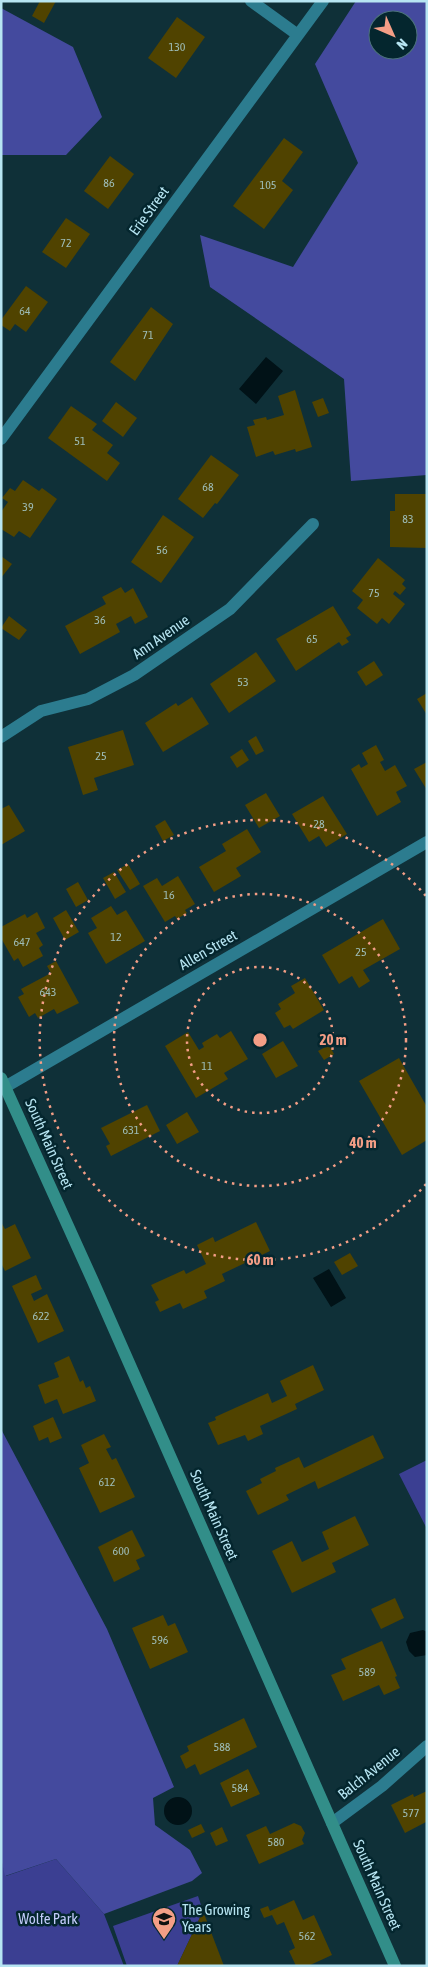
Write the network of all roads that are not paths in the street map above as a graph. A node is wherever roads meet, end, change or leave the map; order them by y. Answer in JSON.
{"nodes":[{"id":1,"x":251,"y":1,"type":"edge"},
{"id":2,"x":323,"y":1,"type":"edge"},
{"id":3,"x":298,"y":35,"type":"junction"},
{"id":4,"x":1,"y":439,"type":"edge"},
{"id":5,"x":313,"y":524,"type":"dead end"},
{"id":6,"x":1,"y":736,"type":"edge"},
{"id":7,"x":427,"y":842,"type":"edge"},
{"id":8,"x":3,"y":1082,"type":"edge"},
{"id":9,"x":427,"y":1746,"type":"edge"},
{"id":10,"x":332,"y":1823,"type":"junction"},
{"id":11,"x":394,"y":1966,"type":"edge"}],
"edges":[{"from":1,"to":3,"type":"street"},
{"from":2,"to":3,"type":"street","name":"Erie Street"},
{"from":3,"to":4,"type":"street","name":"Erie Street"},
{"from":5,"to":6,"type":"street","name":"Ann Avenue"},
{"from":7,"to":8,"type":"street","name":"Allen Street"},
{"from":8,"to":10,"type":"main road","name":"South Main Street"},
{"from":9,"to":10,"type":"street","name":"Balch Avenue"},
{"from":10,"to":11,"type":"main road","name":"South Main Street"}]}
